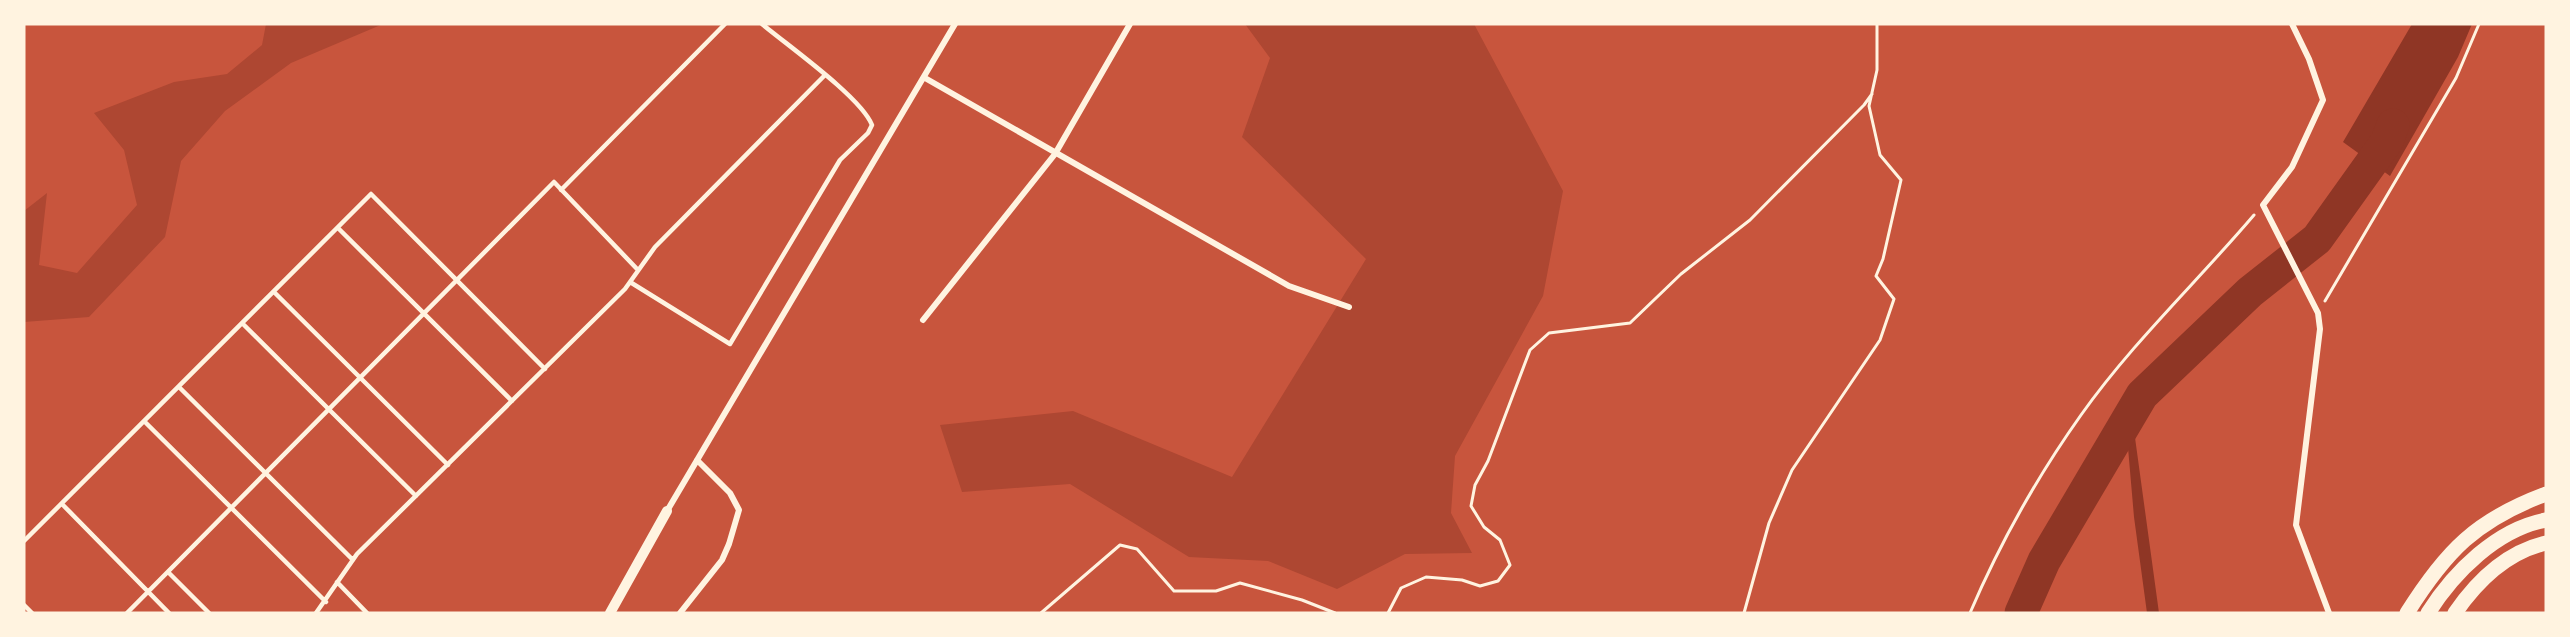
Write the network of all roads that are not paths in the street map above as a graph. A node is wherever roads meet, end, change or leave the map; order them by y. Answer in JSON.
{"nodes":[{"id":1,"x":725,"y":24,"type":"edge"},
{"id":2,"x":762,"y":24,"type":"edge"},
{"id":3,"x":955,"y":24,"type":"edge"},
{"id":4,"x":1130,"y":24,"type":"edge"},
{"id":5,"x":2292,"y":24,"type":"edge"},
{"id":6,"x":825,"y":75,"type":"junction"},
{"id":7,"x":925,"y":78,"type":"junction"},
{"id":8,"x":1054,"y":154,"type":"junction"},
{"id":9,"x":561,"y":190,"type":"junction"},
{"id":10,"x":338,"y":228,"type":"junction"},
{"id":11,"x":638,"y":270,"type":"junction"},
{"id":12,"x":457,"y":280,"type":"junction"},
{"id":13,"x":630,"y":282,"type":"junction"},
{"id":14,"x":274,"y":292,"type":"junction"},
{"id":15,"x":1349,"y":307,"type":"dead end"},
{"id":16,"x":424,"y":313,"type":"junction"},
{"id":17,"x":924,"y":320,"type":"dead end"},
{"id":18,"x":242,"y":323,"type":"junction"},
{"id":19,"x":545,"y":369,"type":"junction"},
{"id":20,"x":360,"y":378,"type":"junction"},
{"id":21,"x":178,"y":387,"type":"junction"},
{"id":22,"x":512,"y":401,"type":"junction"},
{"id":23,"x":329,"y":409,"type":"junction"},
{"id":24,"x":144,"y":421,"type":"junction"},
{"id":25,"x":697,"y":460,"type":"junction"},
{"id":26,"x":448,"y":465,"type":"junction"},
{"id":27,"x":266,"y":473,"type":"junction"},
{"id":28,"x":2546,"y":494,"type":"edge"},
{"id":29,"x":416,"y":496,"type":"junction"},
{"id":30,"x":62,"y":504,"type":"junction"},
{"id":31,"x":231,"y":508,"type":"junction"},
{"id":32,"x":667,"y":511,"type":"joint"},
{"id":33,"x":2546,"y":520,"type":"edge"},
{"id":34,"x":24,"y":542,"type":"edge"},
{"id":35,"x":2546,"y":543,"type":"edge"},
{"id":36,"x":353,"y":560,"type":"junction"},
{"id":37,"x":168,"y":572,"type":"junction"},
{"id":38,"x":337,"y":582,"type":"junction"},
{"id":39,"x":148,"y":592,"type":"junction"},
{"id":40,"x":326,"y":601,"type":"junction"},
{"id":41,"x":24,"y":605,"type":"edge"},
{"id":42,"x":32,"y":613,"type":"edge"},
{"id":43,"x":127,"y":613,"type":"edge"},
{"id":44,"x":170,"y":613,"type":"edge"},
{"id":45,"x":209,"y":613,"type":"edge"},
{"id":46,"x":316,"y":613,"type":"edge"},
{"id":47,"x":367,"y":613,"type":"edge"},
{"id":48,"x":610,"y":613,"type":"edge"},
{"id":49,"x":680,"y":613,"type":"edge"},
{"id":50,"x":2329,"y":613,"type":"edge"},
{"id":51,"x":2407,"y":613,"type":"edge"},
{"id":52,"x":2428,"y":613,"type":"edge"},
{"id":53,"x":2455,"y":613,"type":"edge"}],
"edges":[{"from":1,"to":9,"type":"lane"},
{"from":2,"to":6,"type":"lane"},
{"from":3,"to":7,"type":"street"},
{"from":4,"to":8,"type":"street"},
{"from":5,"to":50,"type":"street"},
{"from":6,"to":11,"type":"lane"},
{"from":6,"to":13,"type":"lane"},
{"from":7,"to":8,"type":"street"},
{"from":7,"to":25,"type":"street"},
{"from":8,"to":15,"type":"street"},
{"from":8,"to":17,"type":"street"},
{"from":9,"to":11,"type":"lane"},
{"from":9,"to":12,"type":"lane"},
{"from":10,"to":12,"type":"lane"},
{"from":10,"to":14,"type":"lane"},
{"from":10,"to":16,"type":"lane"},
{"from":11,"to":13,"type":"lane"},
{"from":12,"to":16,"type":"lane"},
{"from":12,"to":19,"type":"lane"},
{"from":13,"to":19,"type":"lane"},
{"from":14,"to":18,"type":"lane"},
{"from":14,"to":20,"type":"lane"},
{"from":16,"to":20,"type":"lane"},
{"from":16,"to":22,"type":"lane"},
{"from":18,"to":21,"type":"lane"},
{"from":18,"to":23,"type":"lane"},
{"from":19,"to":22,"type":"lane"},
{"from":20,"to":23,"type":"lane"},
{"from":20,"to":26,"type":"lane"},
{"from":21,"to":24,"type":"lane"},
{"from":21,"to":27,"type":"lane"},
{"from":22,"to":26,"type":"lane"},
{"from":23,"to":27,"type":"lane"},
{"from":23,"to":29,"type":"lane"},
{"from":24,"to":30,"type":"lane"},
{"from":24,"to":31,"type":"lane"},
{"from":25,"to":32,"type":"street"},
{"from":25,"to":49,"type":"street"},
{"from":26,"to":29,"type":"lane"},
{"from":27,"to":31,"type":"lane"},
{"from":27,"to":36,"type":"lane"},
{"from":28,"to":51,"type":"main road"},
{"from":29,"to":36,"type":"lane"},
{"from":30,"to":34,"type":"lane"},
{"from":30,"to":39,"type":"lane"},
{"from":31,"to":37,"type":"lane"},
{"from":31,"to":40,"type":"lane"},
{"from":32,"to":48,"type":"street"},
{"from":33,"to":52,"type":"main road"},
{"from":35,"to":53,"type":"main road"},
{"from":36,"to":38,"type":"lane"},
{"from":37,"to":39,"type":"lane"},
{"from":37,"to":45,"type":"lane"},
{"from":38,"to":40,"type":"lane"},
{"from":38,"to":47,"type":"lane"},
{"from":39,"to":43,"type":"lane"},
{"from":39,"to":44,"type":"lane"},
{"from":40,"to":46,"type":"lane"},
{"from":41,"to":42,"type":"lane"}]}
